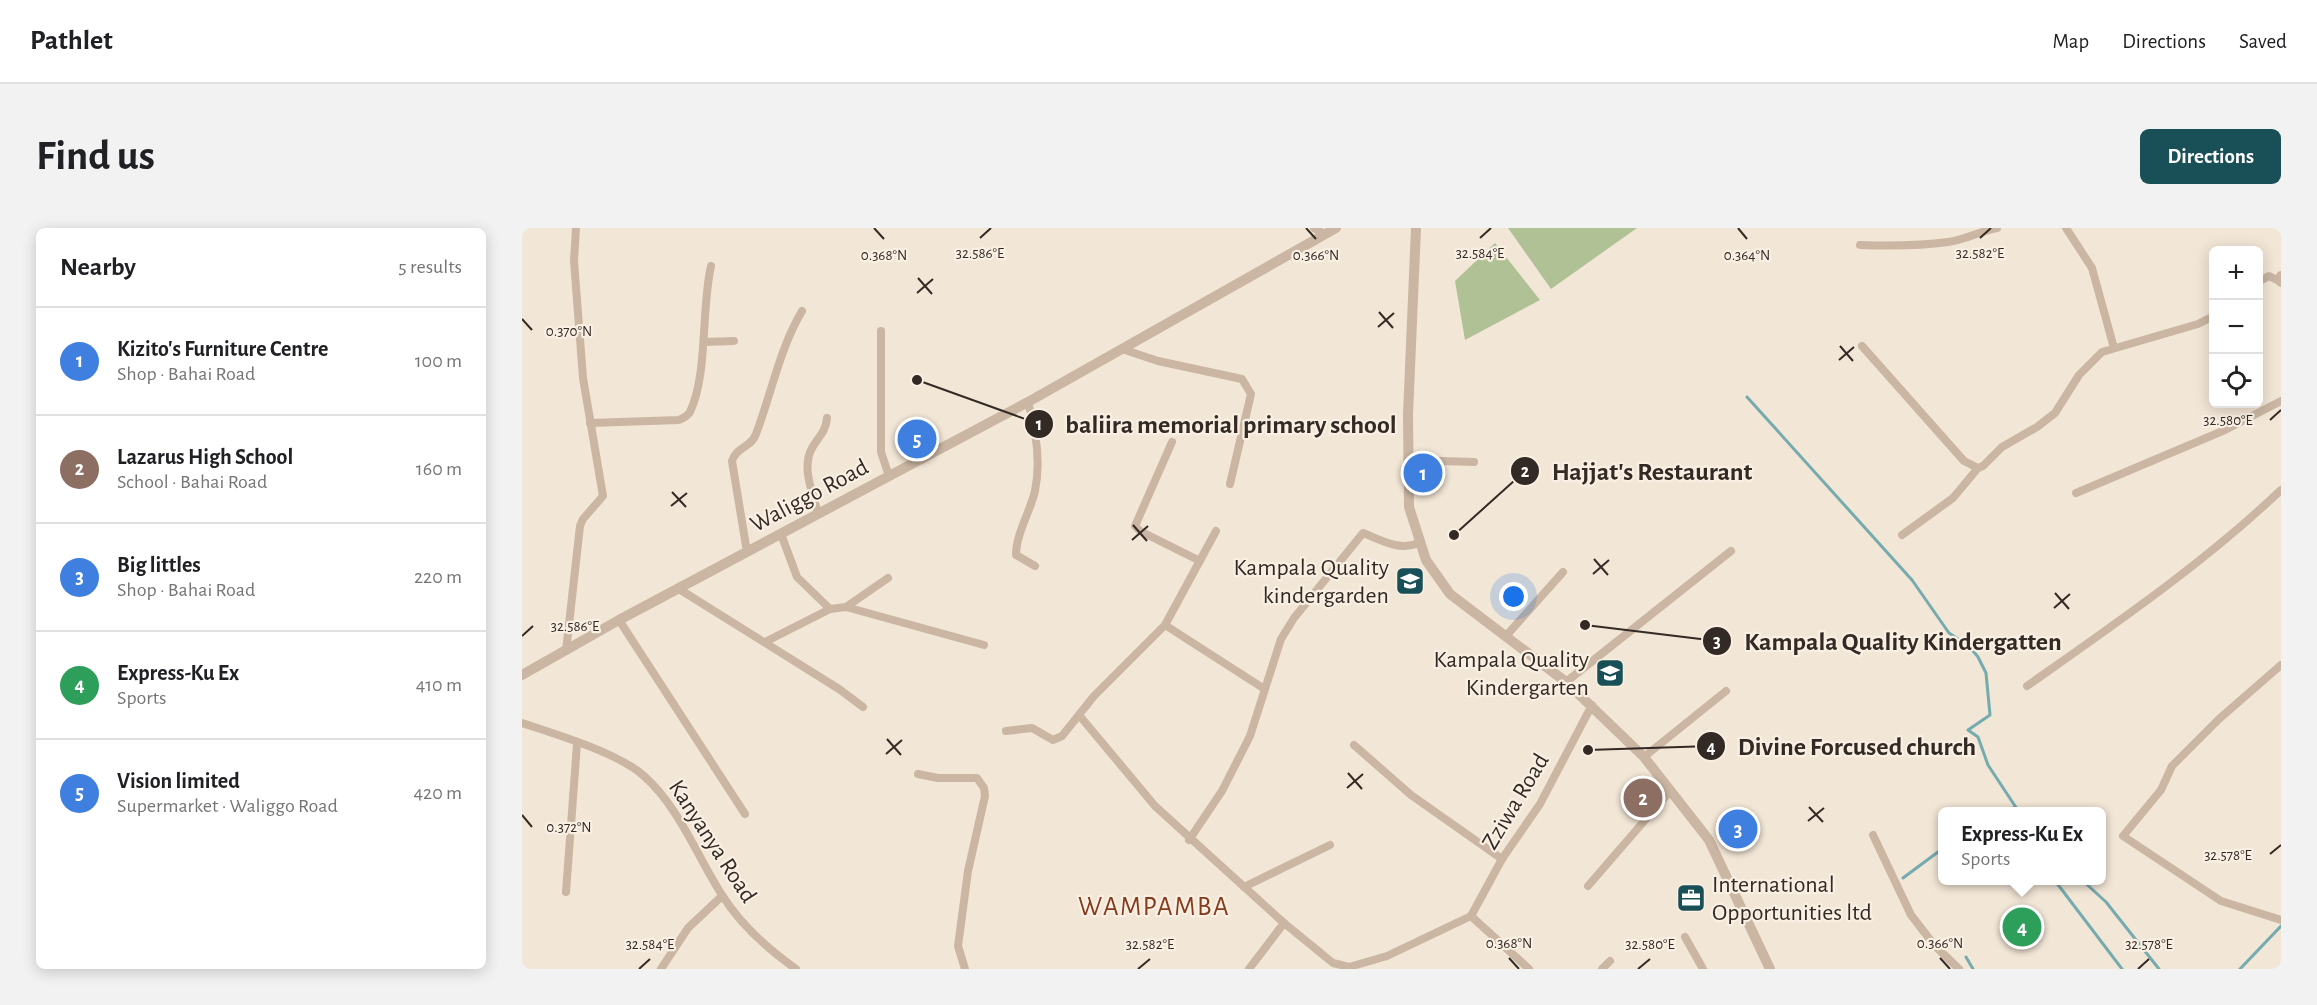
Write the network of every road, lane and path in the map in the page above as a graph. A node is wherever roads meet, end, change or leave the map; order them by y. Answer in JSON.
{"nodes":[{"id":1,"x":576,"y":228,"type":"edge"},
{"id":2,"x":1314,"y":228,"type":"edge"},
{"id":3,"x":1335,"y":228,"type":"edge"},
{"id":4,"x":1416,"y":228,"type":"edge"},
{"id":5,"x":1997,"y":228,"type":"edge"},
{"id":6,"x":2066,"y":228,"type":"edge"},
{"id":7,"x":1324,"y":234,"type":"junction"},
{"id":8,"x":1860,"y":245,"type":"dead end"},
{"id":9,"x":711,"y":266,"type":"dead end"},
{"id":10,"x":2281,"y":276,"type":"edge"},
{"id":11,"x":2263,"y":280,"type":"edge"},
{"id":12,"x":2281,"y":282,"type":"edge"},
{"id":13,"x":802,"y":311,"type":"dead end"},
{"id":14,"x":2209,"y":318,"type":"edge"},
{"id":15,"x":881,"y":331,"type":"dead end"},
{"id":16,"x":734,"y":341,"type":"dead end"},
{"id":17,"x":704,"y":342,"type":"junction"},
{"id":18,"x":1862,"y":346,"type":"dead end"},
{"id":19,"x":2114,"y":348,"type":"junction"},
{"id":20,"x":1122,"y":349,"type":"junction"},
{"id":21,"x":2281,"y":401,"type":"edge"},
{"id":22,"x":1028,"y":402,"type":"junction"},
{"id":23,"x":827,"y":418,"type":"dead end"},
{"id":24,"x":590,"y":423,"type":"junction"},
{"id":25,"x":1172,"y":442,"type":"dead end"},
{"id":26,"x":1409,"y":460,"type":"junction"},
{"id":27,"x":1474,"y":462,"type":"dead end"},
{"id":28,"x":1978,"y":468,"type":"junction"},
{"id":29,"x":889,"y":476,"type":"junction"},
{"id":30,"x":1230,"y":484,"type":"dead end"},
{"id":31,"x":2281,"y":490,"type":"edge"},
{"id":32,"x":2076,"y":494,"type":"dead end"},
{"id":33,"x":818,"y":514,"type":"junction"},
{"id":34,"x":1216,"y":531,"type":"dead end"},
{"id":35,"x":781,"y":534,"type":"junction"},
{"id":36,"x":1902,"y":535,"type":"dead end"},
{"id":37,"x":1419,"y":543,"type":"junction"},
{"id":38,"x":1731,"y":551,"type":"dead end"},
{"id":39,"x":747,"y":552,"type":"junction"},
{"id":40,"x":1200,"y":561,"type":"junction"},
{"id":41,"x":1035,"y":566,"type":"dead end"},
{"id":42,"x":1563,"y":572,"type":"dead end"},
{"id":43,"x":888,"y":578,"type":"dead end"},
{"id":44,"x":679,"y":589,"type":"junction"},
{"id":45,"x":846,"y":607,"type":"junction"},
{"id":46,"x":830,"y":609,"type":"junction"},
{"id":47,"x":619,"y":620,"type":"junction"},
{"id":48,"x":1165,"y":625,"type":"junction"},
{"id":49,"x":1506,"y":636,"type":"junction"},
{"id":50,"x":765,"y":642,"type":"junction"},
{"id":51,"x":984,"y":645,"type":"dead end"},
{"id":52,"x":566,"y":651,"type":"junction"},
{"id":53,"x":2281,"y":665,"type":"edge"},
{"id":54,"x":522,"y":675,"type":"edge"},
{"id":55,"x":1566,"y":682,"type":"junction"},
{"id":56,"x":2026,"y":686,"type":"dead end"},
{"id":57,"x":1263,"y":688,"type":"junction"},
{"id":58,"x":1726,"y":691,"type":"dead end"},
{"id":59,"x":1592,"y":705,"type":"junction"},
{"id":60,"x":863,"y":707,"type":"dead end"},
{"id":61,"x":1079,"y":715,"type":"junction"},
{"id":62,"x":522,"y":723,"type":"edge"},
{"id":63,"x":1006,"y":731,"type":"dead end"},
{"id":64,"x":577,"y":744,"type":"junction"},
{"id":65,"x":1354,"y":744,"type":"dead end"},
{"id":66,"x":1644,"y":757,"type":"junction"},
{"id":67,"x":918,"y":774,"type":"dead end"},
{"id":68,"x":1671,"y":790,"type":"junction"},
{"id":69,"x":745,"y":814,"type":"dead end"},
{"id":70,"x":1873,"y":835,"type":"dead end"},
{"id":71,"x":1190,"y":840,"type":"junction"},
{"id":72,"x":1330,"y":845,"type":"dead end"},
{"id":73,"x":1502,"y":859,"type":"junction"},
{"id":74,"x":1588,"y":886,"type":"dead end"},
{"id":75,"x":1244,"y":887,"type":"junction"},
{"id":76,"x":566,"y":892,"type":"dead end"},
{"id":77,"x":722,"y":896,"type":"junction"},
{"id":78,"x":1471,"y":916,"type":"junction"},
{"id":79,"x":2281,"y":920,"type":"edge"},
{"id":80,"x":1284,"y":923,"type":"junction"},
{"id":81,"x":1685,"y":937,"type":"dead end"},
{"id":82,"x":1610,"y":961,"type":"dead end"},
{"id":83,"x":1341,"y":968,"type":"edge"},
{"id":84,"x":661,"y":969,"type":"edge"},
{"id":85,"x":796,"y":969,"type":"edge"},
{"id":86,"x":965,"y":969,"type":"edge"},
{"id":87,"x":1249,"y":969,"type":"edge"},
{"id":88,"x":1529,"y":969,"type":"edge"},
{"id":89,"x":1602,"y":969,"type":"edge"},
{"id":90,"x":1703,"y":969,"type":"edge"},
{"id":91,"x":1770,"y":969,"type":"edge"},
{"id":92,"x":1959,"y":969,"type":"edge"}],
"edges":[{"from":1,"to":24,"type":"street"},
{"from":2,"to":7,"type":"street"},
{"from":3,"to":7,"type":"street","name":"Waliggo Road"},
{"from":4,"to":26,"type":"street"},
{"from":5,"to":8,"type":"street"},
{"from":6,"to":19,"type":"street"},
{"from":7,"to":20,"type":"street","name":"Waliggo Road"},
{"from":9,"to":17,"type":"street"},
{"from":10,"to":12,"type":"street"},
{"from":11,"to":12,"type":"street"},
{"from":13,"to":39,"type":"street"},
{"from":14,"to":19,"type":"street"},
{"from":15,"to":29,"type":"street"},
{"from":16,"to":17,"type":"street"},
{"from":17,"to":24,"type":"street"},
{"from":18,"to":28,"type":"street"},
{"from":19,"to":28,"type":"street"},
{"from":20,"to":22,"type":"street","name":"Waliggo Road"},
{"from":20,"to":30,"type":"street"},
{"from":21,"to":32,"type":"street"},
{"from":22,"to":29,"type":"street","name":"Waliggo Road"},
{"from":22,"to":41,"type":"street"},
{"from":23,"to":33,"type":"street"},
{"from":24,"to":52,"type":"street"},
{"from":25,"to":40,"type":"street"},
{"from":26,"to":27,"type":"street"},
{"from":26,"to":37,"type":"street"},
{"from":28,"to":36,"type":"street"},
{"from":29,"to":33,"type":"street","name":"Waliggo Road"},
{"from":31,"to":56,"type":"street"},
{"from":33,"to":35,"type":"street","name":"Waliggo Road"},
{"from":34,"to":40,"type":"street"},
{"from":35,"to":39,"type":"street","name":"Waliggo Road"},
{"from":35,"to":46,"type":"street"},
{"from":37,"to":49,"type":"street"},
{"from":37,"to":57,"type":"street"},
{"from":38,"to":55,"type":"street"},
{"from":39,"to":44,"type":"street","name":"Waliggo Road"},
{"from":40,"to":48,"type":"street"},
{"from":42,"to":49,"type":"street"},
{"from":43,"to":45,"type":"street"},
{"from":44,"to":47,"type":"street","name":"Waliggo Road"},
{"from":44,"to":50,"type":"street"},
{"from":45,"to":46,"type":"street"},
{"from":45,"to":51,"type":"street"},
{"from":46,"to":50,"type":"street"},
{"from":47,"to":52,"type":"street","name":"Waliggo Road"},
{"from":47,"to":69,"type":"street"},
{"from":48,"to":57,"type":"street"},
{"from":48,"to":61,"type":"street"},
{"from":49,"to":55,"type":"street"},
{"from":50,"to":60,"type":"street"},
{"from":52,"to":54,"type":"street","name":"Waliggo Road"},
{"from":53,"to":79,"type":"street"},
{"from":55,"to":59,"type":"street"},
{"from":57,"to":71,"type":"street"},
{"from":58,"to":66,"type":"street"},
{"from":59,"to":66,"type":"street"},
{"from":59,"to":73,"type":"street","name":"Zziwa Road"},
{"from":61,"to":63,"type":"street"},
{"from":61,"to":71,"type":"street"},
{"from":62,"to":64,"type":"street","name":"Kanyanya Road"},
{"from":64,"to":76,"type":"street"},
{"from":64,"to":77,"type":"street","name":"Kanyanya Road"},
{"from":65,"to":73,"type":"street"},
{"from":66,"to":68,"type":"street"},
{"from":67,"to":86,"type":"street"},
{"from":68,"to":74,"type":"street"},
{"from":68,"to":91,"type":"street"},
{"from":70,"to":92,"type":"street"},
{"from":71,"to":75,"type":"street"},
{"from":72,"to":75,"type":"street"},
{"from":73,"to":78,"type":"street","name":"Zziwa Road"},
{"from":75,"to":80,"type":"street"},
{"from":77,"to":84,"type":"street"},
{"from":77,"to":85,"type":"street","name":"Kanyanya Road"},
{"from":78,"to":83,"type":"street"},
{"from":78,"to":88,"type":"street"},
{"from":80,"to":83,"type":"street"},
{"from":80,"to":87,"type":"street"},
{"from":81,"to":90,"type":"street"},
{"from":82,"to":89,"type":"street"}]}
